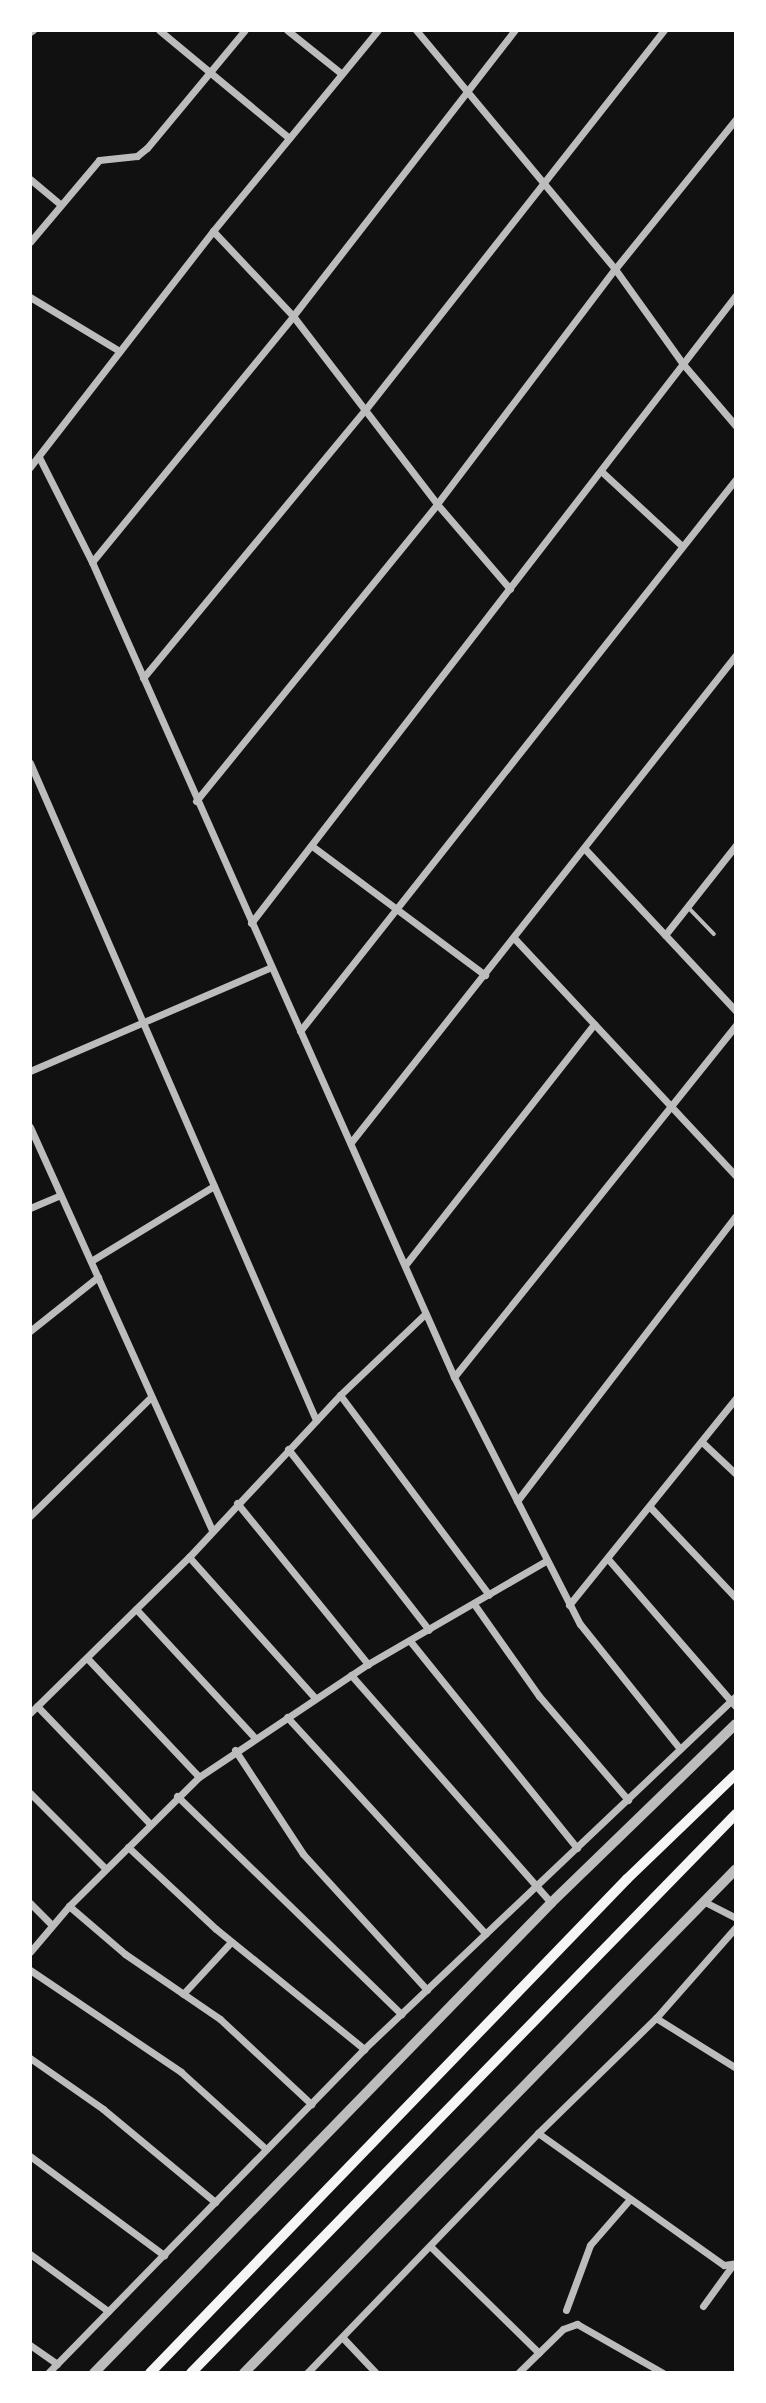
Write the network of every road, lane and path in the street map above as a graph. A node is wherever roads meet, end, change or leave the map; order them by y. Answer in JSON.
{"nodes":[{"id":1,"x":159,"y":30,"type":"edge"},
{"id":2,"x":245,"y":30,"type":"edge"},
{"id":3,"x":287,"y":30,"type":"edge"},
{"id":4,"x":378,"y":30,"type":"edge"},
{"id":5,"x":416,"y":30,"type":"edge"},
{"id":6,"x":515,"y":30,"type":"edge"},
{"id":7,"x":664,"y":30,"type":"edge"},
{"id":8,"x":210,"y":73,"type":"junction"},
{"id":9,"x":342,"y":74,"type":"junction"},
{"id":10,"x":468,"y":88,"type":"junction"},
{"id":11,"x":736,"y":120,"type":"edge"},
{"id":12,"x":289,"y":138,"type":"junction"},
{"id":13,"x":30,"y":179,"type":"edge"},
{"id":14,"x":542,"y":183,"type":"junction"},
{"id":15,"x":59,"y":203,"type":"junction"},
{"id":16,"x":214,"y":231,"type":"junction"},
{"id":17,"x":30,"y":242,"type":"edge"},
{"id":18,"x":615,"y":269,"type":"junction"},
{"id":19,"x":736,"y":295,"type":"edge"},
{"id":20,"x":30,"y":298,"type":"edge"},
{"id":21,"x":293,"y":316,"type":"junction"},
{"id":22,"x":118,"y":351,"type":"junction"},
{"id":23,"x":683,"y":364,"type":"junction"},
{"id":24,"x":365,"y":410,"type":"junction"},
{"id":25,"x":736,"y":426,"type":"edge"},
{"id":26,"x":39,"y":457,"type":"junction"},
{"id":27,"x":30,"y":467,"type":"edge"},
{"id":28,"x":601,"y":471,"type":"junction"},
{"id":29,"x":736,"y":479,"type":"edge"},
{"id":30,"x":437,"y":504,"type":"junction"},
{"id":31,"x":682,"y":546,"type":"junction"},
{"id":32,"x":92,"y":562,"type":"junction"},
{"id":33,"x":510,"y":589,"type":"junction"},
{"id":34,"x":736,"y":655,"type":"edge"},
{"id":35,"x":143,"y":678,"type":"junction"},
{"id":36,"x":30,"y":763,"type":"edge"},
{"id":37,"x":196,"y":801,"type":"junction"},
{"id":38,"x":736,"y":845,"type":"edge"},
{"id":39,"x":312,"y":846,"type":"junction"},
{"id":40,"x":584,"y":848,"type":"junction"},
{"id":41,"x":687,"y":906,"type":"junction"},
{"id":42,"x":398,"y":910,"type":"junction"},
{"id":43,"x":251,"y":923,"type":"junction"},
{"id":44,"x":714,"y":934,"type":"dead end"},
{"id":45,"x":665,"y":935,"type":"junction"},
{"id":46,"x":514,"y":938,"type":"junction"},
{"id":47,"x":271,"y":967,"type":"junction"},
{"id":48,"x":485,"y":975,"type":"junction"},
{"id":49,"x":736,"y":1011,"type":"edge"},
{"id":50,"x":141,"y":1021,"type":"junction"},
{"id":51,"x":594,"y":1024,"type":"junction"},
{"id":52,"x":736,"y":1025,"type":"edge"},
{"id":53,"x":299,"y":1031,"type":"junction"},
{"id":54,"x":30,"y":1071,"type":"edge"},
{"id":55,"x":672,"y":1107,"type":"junction"},
{"id":56,"x":30,"y":1127,"type":"edge"},
{"id":57,"x":352,"y":1141,"type":"junction"},
{"id":58,"x":736,"y":1176,"type":"edge"},
{"id":59,"x":214,"y":1186,"type":"junction"},
{"id":60,"x":60,"y":1195,"type":"junction"},
{"id":61,"x":30,"y":1208,"type":"edge"},
{"id":62,"x":736,"y":1216,"type":"edge"},
{"id":63,"x":91,"y":1261,"type":"junction"},
{"id":64,"x":405,"y":1264,"type":"junction"},
{"id":65,"x":98,"y":1277,"type":"junction"},
{"id":66,"x":425,"y":1314,"type":"junction"},
{"id":67,"x":30,"y":1331,"type":"edge"},
{"id":68,"x":454,"y":1377,"type":"junction"},
{"id":69,"x":340,"y":1395,"type":"junction"},
{"id":70,"x":151,"y":1397,"type":"junction"},
{"id":71,"x":736,"y":1398,"type":"edge"},
{"id":72,"x":316,"y":1420,"type":"junction"},
{"id":73,"x":702,"y":1442,"type":"junction"},
{"id":74,"x":288,"y":1449,"type":"junction"},
{"id":75,"x":736,"y":1474,"type":"edge"},
{"id":76,"x":517,"y":1502,"type":"junction"},
{"id":77,"x":237,"y":1503,"type":"junction"},
{"id":78,"x":650,"y":1507,"type":"junction"},
{"id":79,"x":30,"y":1517,"type":"edge"},
{"id":80,"x":212,"y":1531,"type":"junction"},
{"id":81,"x":188,"y":1557,"type":"junction"},
{"id":82,"x":608,"y":1559,"type":"junction"},
{"id":83,"x":546,"y":1561,"type":"junction"},
{"id":84,"x":489,"y":1595,"type":"junction"},
{"id":85,"x":736,"y":1598,"type":"edge"},
{"id":86,"x":474,"y":1604,"type":"junction"},
{"id":87,"x":569,"y":1605,"type":"junction"},
{"id":88,"x":136,"y":1609,"type":"junction"},
{"id":89,"x":429,"y":1630,"type":"junction"},
{"id":90,"x":410,"y":1641,"type":"junction"},
{"id":91,"x":87,"y":1658,"type":"junction"},
{"id":92,"x":368,"y":1664,"type":"junction"},
{"id":93,"x":351,"y":1675,"type":"junction"},
{"id":94,"x":315,"y":1698,"type":"junction"},
{"id":95,"x":735,"y":1701,"type":"edge"},
{"id":96,"x":37,"y":1706,"type":"junction"},
{"id":97,"x":30,"y":1713,"type":"edge"},
{"id":98,"x":287,"y":1717,"type":"junction"},
{"id":99,"x":736,"y":1724,"type":"edge"},
{"id":100,"x":254,"y":1737,"type":"junction"},
{"id":101,"x":235,"y":1749,"type":"junction"},
{"id":102,"x":681,"y":1749,"type":"junction"},
{"id":103,"x":736,"y":1774,"type":"edge"},
{"id":104,"x":199,"y":1777,"type":"junction"},
{"id":105,"x":30,"y":1793,"type":"edge"},
{"id":106,"x":177,"y":1796,"type":"junction"},
{"id":107,"x":628,"y":1800,"type":"junction"},
{"id":108,"x":736,"y":1814,"type":"edge"},
{"id":109,"x":150,"y":1824,"type":"junction"},
{"id":110,"x":128,"y":1847,"type":"junction"},
{"id":111,"x":577,"y":1848,"type":"junction"},
{"id":112,"x":106,"y":1869,"type":"junction"},
{"id":113,"x":736,"y":1869,"type":"edge"},
{"id":114,"x":536,"y":1887,"type":"junction"},
{"id":115,"x":703,"y":1901,"type":"junction"},
{"id":116,"x":30,"y":1903,"type":"edge"},
{"id":117,"x":551,"y":1903,"type":"junction"},
{"id":118,"x":69,"y":1906,"type":"junction"},
{"id":119,"x":736,"y":1918,"type":"edge"},
{"id":120,"x":52,"y":1924,"type":"junction"},
{"id":121,"x":736,"y":1927,"type":"edge"},
{"id":122,"x":486,"y":1934,"type":"junction"},
{"id":123,"x":230,"y":1942,"type":"junction"},
{"id":124,"x":30,"y":1952,"type":"edge"},
{"id":125,"x":30,"y":1970,"type":"edge"},
{"id":126,"x":427,"y":1990,"type":"junction"},
{"id":127,"x":183,"y":1994,"type":"junction"},
{"id":128,"x":401,"y":2014,"type":"junction"},
{"id":129,"x":656,"y":2018,"type":"junction"},
{"id":130,"x":365,"y":2049,"type":"junction"},
{"id":131,"x":30,"y":2058,"type":"edge"},
{"id":132,"x":736,"y":2067,"type":"edge"},
{"id":133,"x":311,"y":2104,"type":"junction"},
{"id":134,"x":538,"y":2133,"type":"junction"},
{"id":135,"x":267,"y":2148,"type":"junction"},
{"id":136,"x":30,"y":2156,"type":"edge"},
{"id":137,"x":630,"y":2199,"type":"junction"},
{"id":138,"x":215,"y":2202,"type":"junction"},
{"id":139,"x":431,"y":2247,"type":"junction"},
{"id":140,"x":30,"y":2254,"type":"edge"},
{"id":141,"x":164,"y":2255,"type":"junction"},
{"id":142,"x":734,"y":2265,"type":"edge"},
{"id":143,"x":703,"y":2306,"type":"dead end"},
{"id":144,"x":108,"y":2311,"type":"junction"},
{"id":145,"x":566,"y":2311,"type":"dead end"},
{"id":146,"x":343,"y":2337,"type":"junction"},
{"id":147,"x":30,"y":2344,"type":"edge"},
{"id":148,"x":539,"y":2353,"type":"junction"},
{"id":149,"x":57,"y":2364,"type":"junction"},
{"id":150,"x":48,"y":2373,"type":"edge"},
{"id":151,"x":94,"y":2373,"type":"edge"},
{"id":152,"x":150,"y":2373,"type":"edge"},
{"id":153,"x":191,"y":2373,"type":"edge"},
{"id":154,"x":244,"y":2373,"type":"edge"},
{"id":155,"x":307,"y":2373,"type":"edge"},
{"id":156,"x":376,"y":2373,"type":"edge"},
{"id":157,"x":518,"y":2373,"type":"edge"},
{"id":158,"x":663,"y":2373,"type":"edge"}],
"edges":[{"from":1,"to":8,"type":"street"},
{"from":2,"to":8,"type":"street"},
{"from":3,"to":9,"type":"street"},
{"from":4,"to":9,"type":"street"},
{"from":5,"to":10,"type":"street"},
{"from":6,"to":10,"type":"street"},
{"from":7,"to":14,"type":"street"},
{"from":8,"to":12,"type":"street"},
{"from":8,"to":15,"type":"street"},
{"from":9,"to":12,"type":"street"},
{"from":10,"to":14,"type":"street"},
{"from":10,"to":21,"type":"street"},
{"from":11,"to":18,"type":"street"},
{"from":12,"to":16,"type":"street"},
{"from":13,"to":15,"type":"street"},
{"from":14,"to":18,"type":"street"},
{"from":14,"to":24,"type":"street"},
{"from":15,"to":17,"type":"street"},
{"from":16,"to":21,"type":"street"},
{"from":16,"to":22,"type":"street"},
{"from":18,"to":23,"type":"street"},
{"from":18,"to":30,"type":"street"},
{"from":19,"to":23,"type":"street"},
{"from":20,"to":22,"type":"street"},
{"from":21,"to":24,"type":"street"},
{"from":21,"to":32,"type":"street"},
{"from":22,"to":26,"type":"street"},
{"from":23,"to":25,"type":"street"},
{"from":23,"to":28,"type":"street"},
{"from":24,"to":30,"type":"street"},
{"from":24,"to":35,"type":"street"},
{"from":26,"to":27,"type":"street"},
{"from":26,"to":32,"type":"street"},
{"from":28,"to":31,"type":"street"},
{"from":28,"to":33,"type":"street"},
{"from":29,"to":31,"type":"street"},
{"from":30,"to":33,"type":"street"},
{"from":30,"to":37,"type":"street"},
{"from":31,"to":42,"type":"street"},
{"from":32,"to":35,"type":"street"},
{"from":33,"to":39,"type":"street"},
{"from":34,"to":40,"type":"street"},
{"from":35,"to":37,"type":"street"},
{"from":36,"to":50,"type":"street"},
{"from":37,"to":43,"type":"street"},
{"from":38,"to":41,"type":"street"},
{"from":39,"to":42,"type":"street"},
{"from":39,"to":43,"type":"street"},
{"from":40,"to":45,"type":"street"},
{"from":40,"to":46,"type":"street"},
{"from":41,"to":44,"type":"lane"},
{"from":41,"to":45,"type":"street"},
{"from":42,"to":48,"type":"street"},
{"from":42,"to":53,"type":"street"},
{"from":43,"to":47,"type":"street"},
{"from":45,"to":49,"type":"street"},
{"from":46,"to":48,"type":"street"},
{"from":46,"to":51,"type":"street"},
{"from":47,"to":50,"type":"street"},
{"from":47,"to":53,"type":"street"},
{"from":48,"to":57,"type":"street"},
{"from":50,"to":54,"type":"street"},
{"from":50,"to":59,"type":"street"},
{"from":51,"to":55,"type":"street"},
{"from":51,"to":64,"type":"street"},
{"from":52,"to":55,"type":"street"},
{"from":53,"to":57,"type":"street"},
{"from":55,"to":58,"type":"street"},
{"from":55,"to":68,"type":"street"},
{"from":56,"to":60,"type":"street"},
{"from":57,"to":64,"type":"street"},
{"from":59,"to":63,"type":"street"},
{"from":59,"to":72,"type":"street"},
{"from":60,"to":61,"type":"street"},
{"from":60,"to":63,"type":"street"},
{"from":62,"to":76,"type":"street"},
{"from":63,"to":65,"type":"street"},
{"from":64,"to":66,"type":"street"},
{"from":65,"to":67,"type":"street"},
{"from":65,"to":70,"type":"street"},
{"from":66,"to":68,"type":"street"},
{"from":66,"to":69,"type":"street"},
{"from":68,"to":76,"type":"street"},
{"from":69,"to":72,"type":"street"},
{"from":69,"to":84,"type":"street"},
{"from":70,"to":79,"type":"street"},
{"from":70,"to":80,"type":"street"},
{"from":71,"to":73,"type":"street"},
{"from":72,"to":74,"type":"street"},
{"from":73,"to":75,"type":"street"},
{"from":73,"to":78,"type":"street"},
{"from":74,"to":77,"type":"street"},
{"from":74,"to":89,"type":"street"},
{"from":76,"to":83,"type":"street"},
{"from":77,"to":80,"type":"street"},
{"from":77,"to":92,"type":"street"},
{"from":78,"to":82,"type":"street"},
{"from":78,"to":85,"type":"street"},
{"from":80,"to":81,"type":"street"},
{"from":81,"to":88,"type":"street"},
{"from":81,"to":94,"type":"street"},
{"from":82,"to":87,"type":"street"},
{"from":82,"to":95,"type":"street"},
{"from":83,"to":84,"type":"street"},
{"from":83,"to":87,"type":"street"},
{"from":84,"to":86,"type":"street"},
{"from":86,"to":89,"type":"street"},
{"from":86,"to":107,"type":"street"},
{"from":87,"to":102,"type":"street"},
{"from":88,"to":91,"type":"street"},
{"from":88,"to":100,"type":"street"},
{"from":89,"to":90,"type":"street"},
{"from":90,"to":92,"type":"street"},
{"from":90,"to":111,"type":"street"},
{"from":91,"to":96,"type":"street"},
{"from":91,"to":104,"type":"street"},
{"from":92,"to":93,"type":"street"},
{"from":93,"to":94,"type":"street"},
{"from":93,"to":114,"type":"street"},
{"from":94,"to":98,"type":"street"},
{"from":95,"to":102,"type":"street"},
{"from":96,"to":97,"type":"street"},
{"from":96,"to":109,"type":"street"},
{"from":98,"to":100,"type":"street"},
{"from":98,"to":122,"type":"street"},
{"from":99,"to":117,"type":"street"},
{"from":100,"to":101,"type":"street"},
{"from":101,"to":104,"type":"street"},
{"from":101,"to":126,"type":"street"},
{"from":102,"to":107,"type":"street"},
{"from":103,"to":152,"type":"main road"},
{"from":104,"to":106,"type":"street"},
{"from":105,"to":112,"type":"street"},
{"from":106,"to":109,"type":"street"},
{"from":106,"to":128,"type":"street"},
{"from":107,"to":111,"type":"street"},
{"from":108,"to":153,"type":"main road"},
{"from":109,"to":110,"type":"street"},
{"from":110,"to":112,"type":"street"},
{"from":110,"to":123,"type":"street"},
{"from":111,"to":114,"type":"street"},
{"from":112,"to":118,"type":"street"},
{"from":113,"to":115,"type":"street"},
{"from":114,"to":117,"type":"street"},
{"from":114,"to":122,"type":"street"},
{"from":115,"to":119,"type":"street"},
{"from":115,"to":154,"type":"street"},
{"from":116,"to":120,"type":"street"},
{"from":117,"to":151,"type":"street"},
{"from":118,"to":120,"type":"street"},
{"from":118,"to":127,"type":"street"},
{"from":120,"to":124,"type":"street"},
{"from":121,"to":129,"type":"street"},
{"from":122,"to":126,"type":"street"},
{"from":123,"to":127,"type":"street"},
{"from":123,"to":130,"type":"street"},
{"from":125,"to":135,"type":"street"},
{"from":126,"to":128,"type":"street"},
{"from":127,"to":133,"type":"street"},
{"from":128,"to":130,"type":"street"},
{"from":129,"to":132,"type":"street"},
{"from":129,"to":134,"type":"street"},
{"from":130,"to":133,"type":"street"},
{"from":131,"to":138,"type":"street"},
{"from":133,"to":135,"type":"street"},
{"from":134,"to":137,"type":"street"},
{"from":134,"to":139,"type":"street"},
{"from":135,"to":138,"type":"street"},
{"from":136,"to":141,"type":"street"},
{"from":137,"to":142,"type":"street"},
{"from":137,"to":145,"type":"street"},
{"from":138,"to":141,"type":"street"},
{"from":139,"to":146,"type":"street"},
{"from":139,"to":148,"type":"street"},
{"from":140,"to":144,"type":"street"},
{"from":141,"to":144,"type":"street"},
{"from":142,"to":143,"type":"street"},
{"from":144,"to":149,"type":"street"},
{"from":146,"to":155,"type":"street"},
{"from":146,"to":156,"type":"street"},
{"from":147,"to":149,"type":"street"},
{"from":148,"to":157,"type":"street"},
{"from":148,"to":158,"type":"street"},
{"from":149,"to":150,"type":"street"}]}
